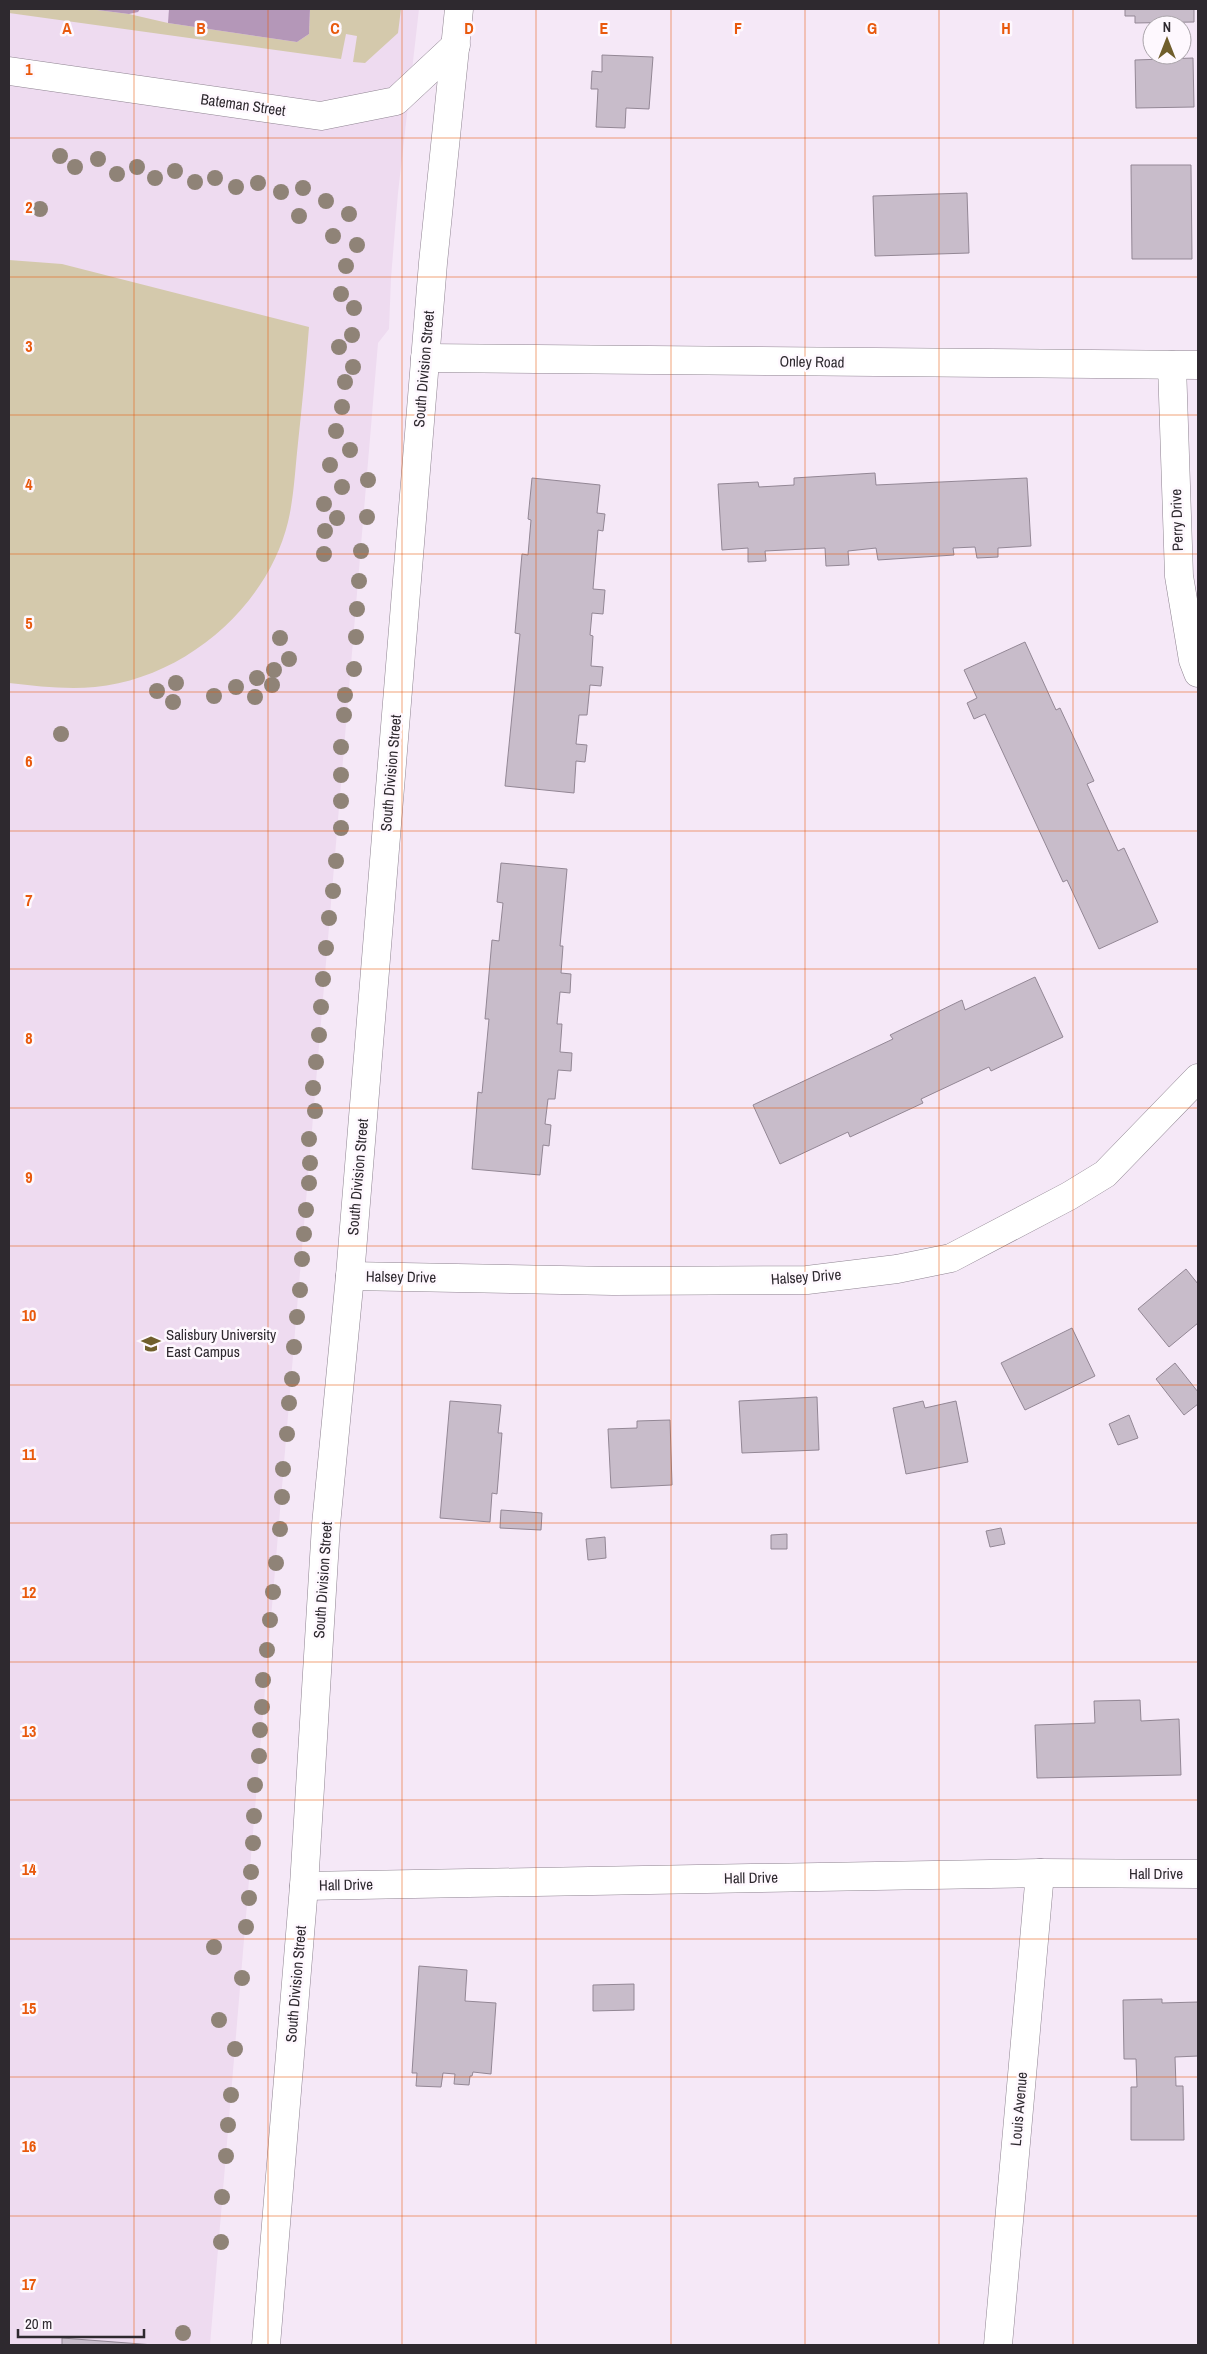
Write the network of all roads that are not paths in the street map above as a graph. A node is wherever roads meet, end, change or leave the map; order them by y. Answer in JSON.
{"nodes":[{"id":1,"x":459,"y":9,"type":"edge"},
{"id":2,"x":456,"y":45,"type":"junction"},
{"id":3,"x":9,"y":71,"type":"edge"},
{"id":4,"x":425,"y":358,"type":"junction"},
{"id":5,"x":1172,"y":365,"type":"junction"},
{"id":6,"x":1198,"y":365,"type":"edge"},
{"id":7,"x":1198,"y":673,"type":"edge"},
{"id":8,"x":1198,"y":1078,"type":"edge"},
{"id":9,"x":350,"y":1276,"type":"junction"},
{"id":10,"x":1040,"y":1873,"type":"junction"},
{"id":11,"x":1198,"y":1874,"type":"edge"},
{"id":12,"x":304,"y":1886,"type":"junction"},
{"id":13,"x":266,"y":2345,"type":"edge"},
{"id":14,"x":998,"y":2345,"type":"edge"}],
"edges":[{"from":1,"to":2,"type":"street","name":"South Division Street"},
{"from":2,"to":3,"type":"street","name":"Bateman Street"},
{"from":2,"to":4,"type":"street","name":"South Division Street"},
{"from":4,"to":5,"type":"street","name":"Onley Road"},
{"from":4,"to":9,"type":"street","name":"South Division Street"},
{"from":5,"to":6,"type":"street","name":"Onley Road"},
{"from":5,"to":7,"type":"street","name":"Perry Drive"},
{"from":8,"to":9,"type":"street","name":"Halsey Drive"},
{"from":9,"to":12,"type":"street","name":"South Division Street"},
{"from":10,"to":11,"type":"street","name":"Hall Drive"},
{"from":10,"to":12,"type":"street","name":"Hall Drive"},
{"from":10,"to":14,"type":"street","name":"Louis Avenue"},
{"from":12,"to":13,"type":"street","name":"South Division Street"}]}
